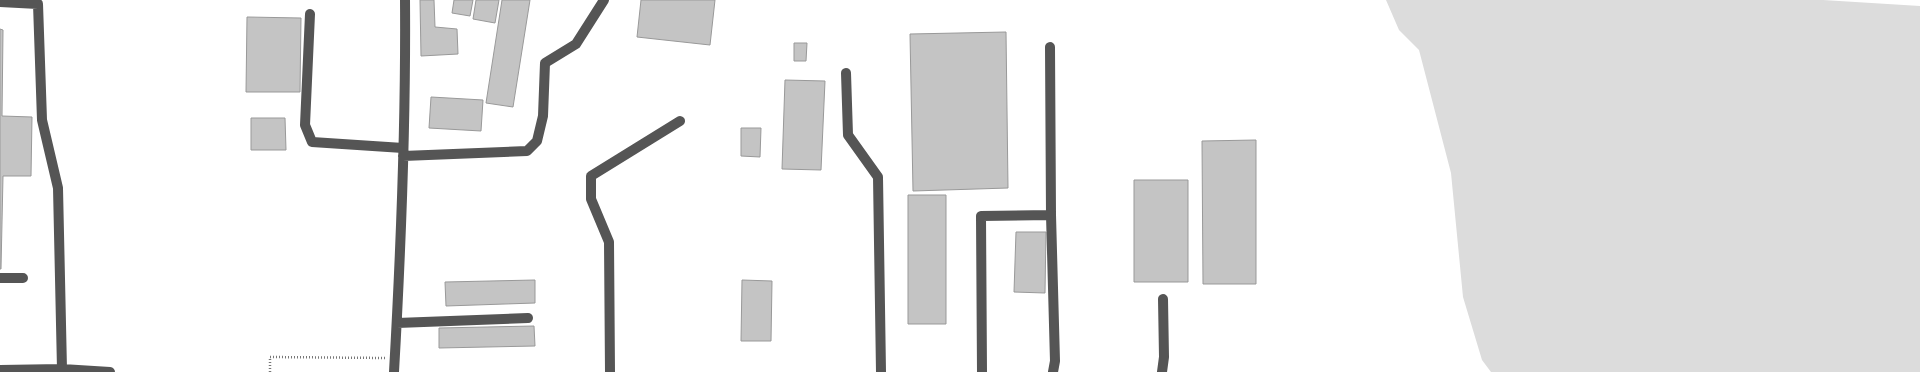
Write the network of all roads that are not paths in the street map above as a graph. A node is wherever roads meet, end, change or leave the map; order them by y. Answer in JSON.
{"nodes":[{"id":1,"x":405,"y":0,"type":"edge"},
{"id":2,"x":604,"y":0,"type":"edge"},
{"id":3,"x":0,"y":2,"type":"edge"},
{"id":4,"x":310,"y":14,"type":"dead end"},
{"id":5,"x":1050,"y":47,"type":"dead end"},
{"id":6,"x":846,"y":73,"type":"dead end"},
{"id":7,"x":680,"y":121,"type":"dead end"},
{"id":8,"x":403,"y":152,"type":"junction"},
{"id":9,"x":1051,"y":215,"type":"junction"},
{"id":10,"x":0,"y":278,"type":"edge"},
{"id":11,"x":23,"y":278,"type":"dead end"},
{"id":12,"x":1163,"y":300,"type":"dead end"},
{"id":13,"x":528,"y":318,"type":"dead end"},
{"id":14,"x":396,"y":323,"type":"junction"},
{"id":15,"x":0,"y":370,"type":"edge"},
{"id":16,"x":62,"y":370,"type":"junction"},
{"id":17,"x":110,"y":372,"type":"edge"},
{"id":18,"x":394,"y":372,"type":"edge"},
{"id":19,"x":610,"y":372,"type":"edge"},
{"id":20,"x":881,"y":372,"type":"edge"},
{"id":21,"x":982,"y":372,"type":"edge"},
{"id":22,"x":1053,"y":372,"type":"edge"},
{"id":23,"x":1162,"y":372,"type":"edge"}],
"edges":[{"from":1,"to":8,"type":"street"},
{"from":2,"to":8,"type":"street"},
{"from":3,"to":16,"type":"street"},
{"from":4,"to":8,"type":"street"},
{"from":5,"to":9,"type":"street"},
{"from":6,"to":20,"type":"street"},
{"from":7,"to":19,"type":"street"},
{"from":8,"to":14,"type":"street"},
{"from":9,"to":21,"type":"street"},
{"from":9,"to":22,"type":"street"},
{"from":10,"to":11,"type":"street"},
{"from":12,"to":23,"type":"street"},
{"from":13,"to":14,"type":"street"},
{"from":14,"to":18,"type":"street"},
{"from":15,"to":16,"type":"street"},
{"from":16,"to":17,"type":"street"}]}
